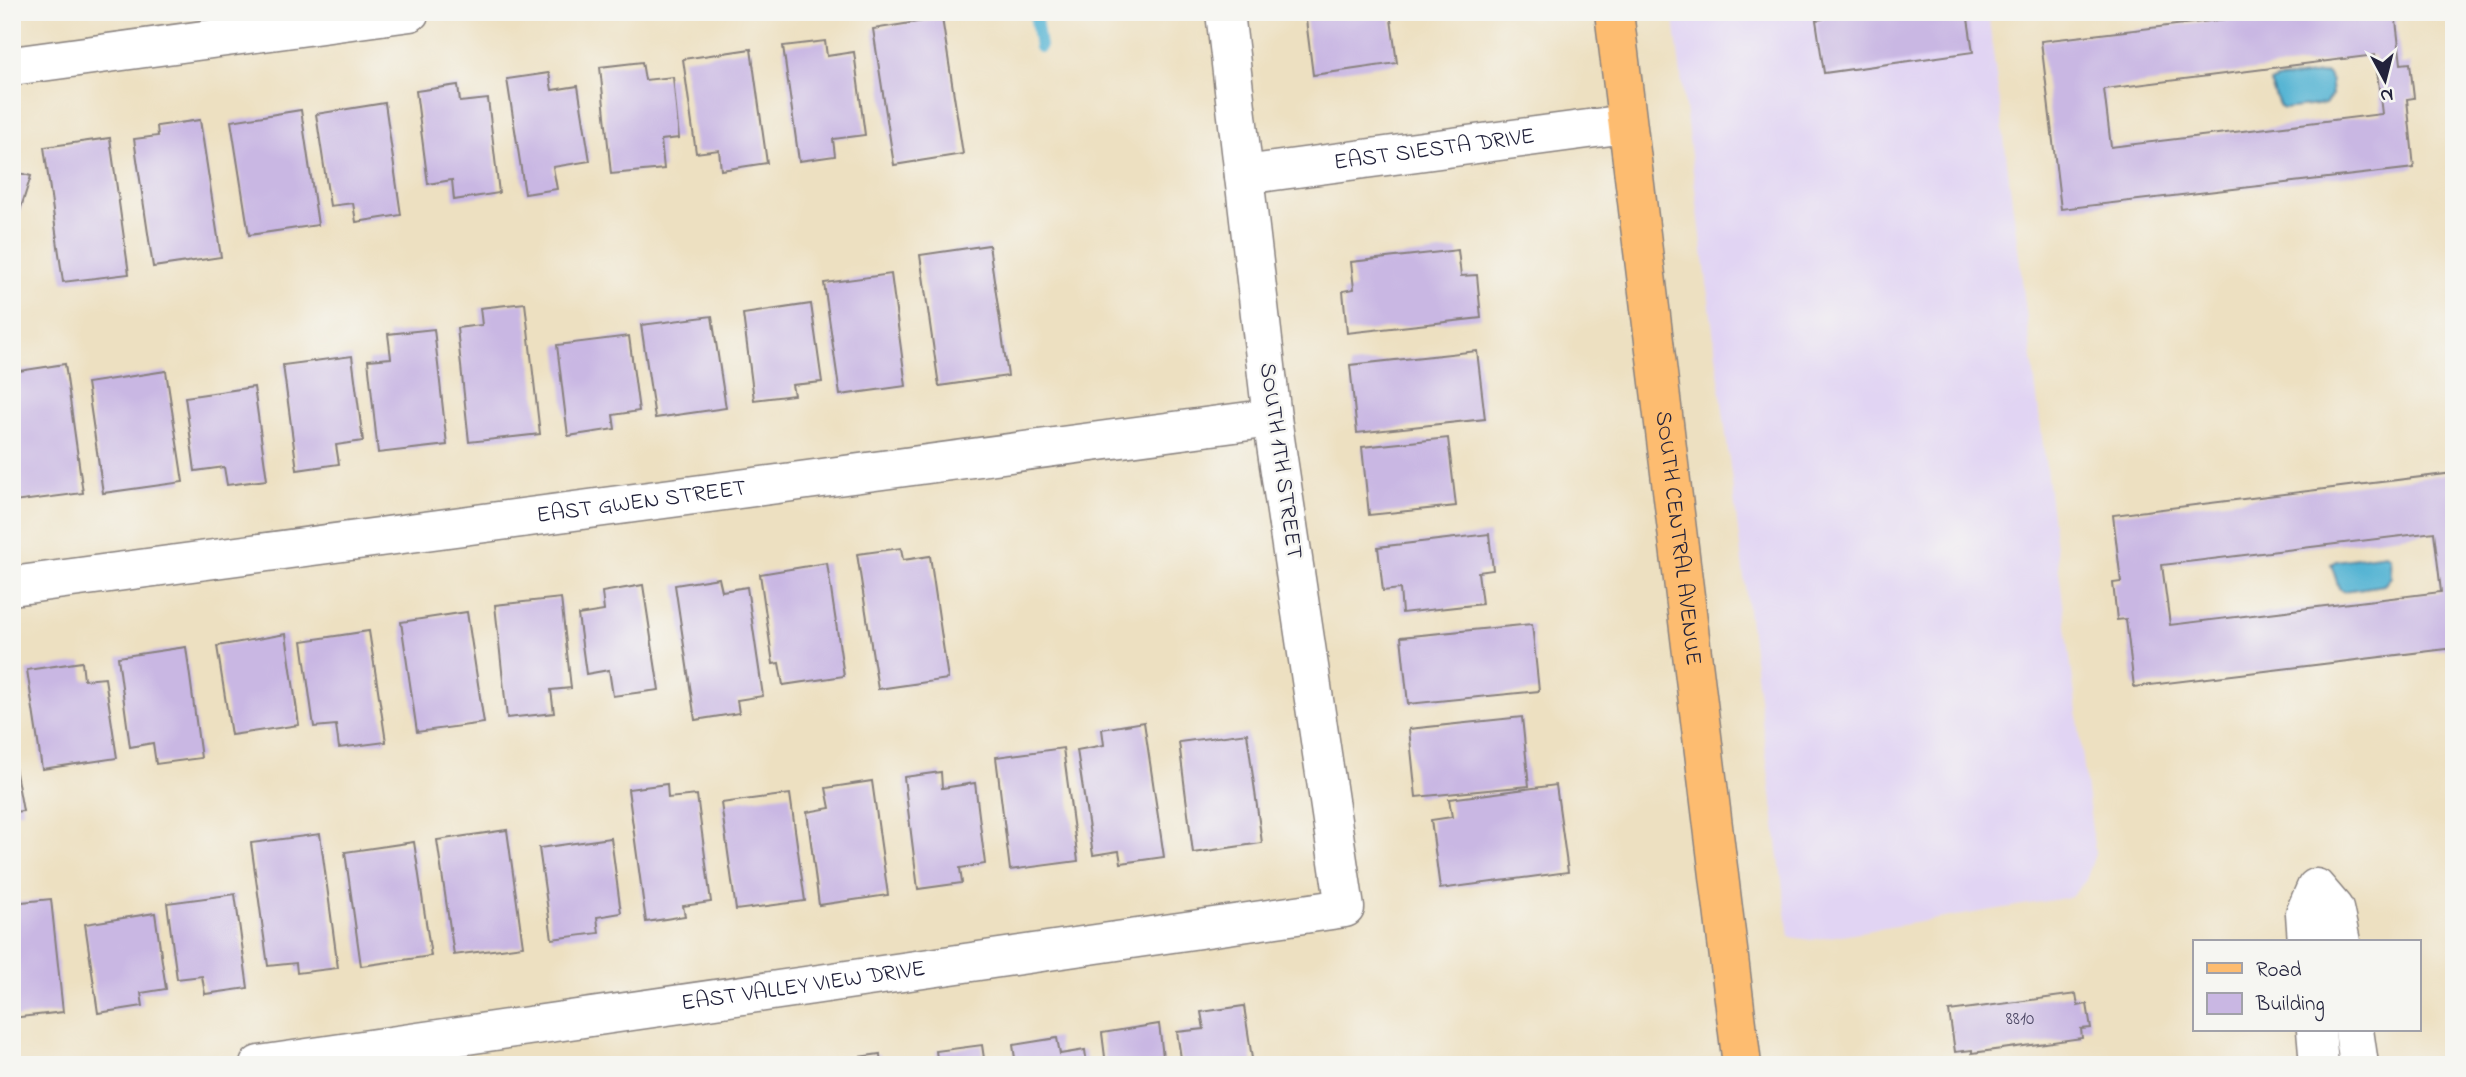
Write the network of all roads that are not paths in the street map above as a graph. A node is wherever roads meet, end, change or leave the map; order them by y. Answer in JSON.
{"nodes":[{"id":1,"x":410,"y":12,"type":"edge"},
{"id":2,"x":1225,"y":12,"type":"edge"},
{"id":3,"x":1614,"y":12,"type":"edge"},
{"id":4,"x":12,"y":66,"type":"edge"},
{"id":5,"x":1626,"y":124,"type":"junction"},
{"id":6,"x":1244,"y":175,"type":"junction"},
{"id":7,"x":1272,"y":418,"type":"junction"},
{"id":8,"x":12,"y":586,"type":"edge"},
{"id":9,"x":1345,"y":908,"type":"joint"},
{"id":10,"x":2307,"y":940,"type":"edge"},
{"id":11,"x":2341,"y":940,"type":"edge"},
{"id":12,"x":2316,"y":1032,"type":"edge"},
{"id":13,"x":2354,"y":1032,"type":"edge"},
{"id":14,"x":259,"y":1065,"type":"edge"},
{"id":15,"x":1742,"y":1065,"type":"edge"},
{"id":16,"x":2319,"y":1065,"type":"edge"},
{"id":17,"x":2359,"y":1065,"type":"edge"}],
"edges":[{"from":1,"to":4,"type":"street"},
{"from":2,"to":6,"type":"street","name":"SOUTH 1TH STREET"},
{"from":3,"to":5,"type":"main road","name":"SOUTH CENTRAL AVENUE"},
{"from":5,"to":6,"type":"street","name":"EAST SIESTA DRIVE"},
{"from":5,"to":15,"type":"main road","name":"SOUTH CENTRAL AVENUE"},
{"from":6,"to":7,"type":"street","name":"SOUTH 1TH STREET"},
{"from":7,"to":8,"type":"street","name":"EAST GWEN STREET"},
{"from":7,"to":9,"type":"street","name":"SOUTH 1TH STREET"},
{"from":9,"to":14,"type":"street","name":"EAST VALLEY VIEW DRIVE"},
{"from":10,"to":11,"type":"street"},
{"from":12,"to":16,"type":"street"},
{"from":13,"to":17,"type":"street"}]}
